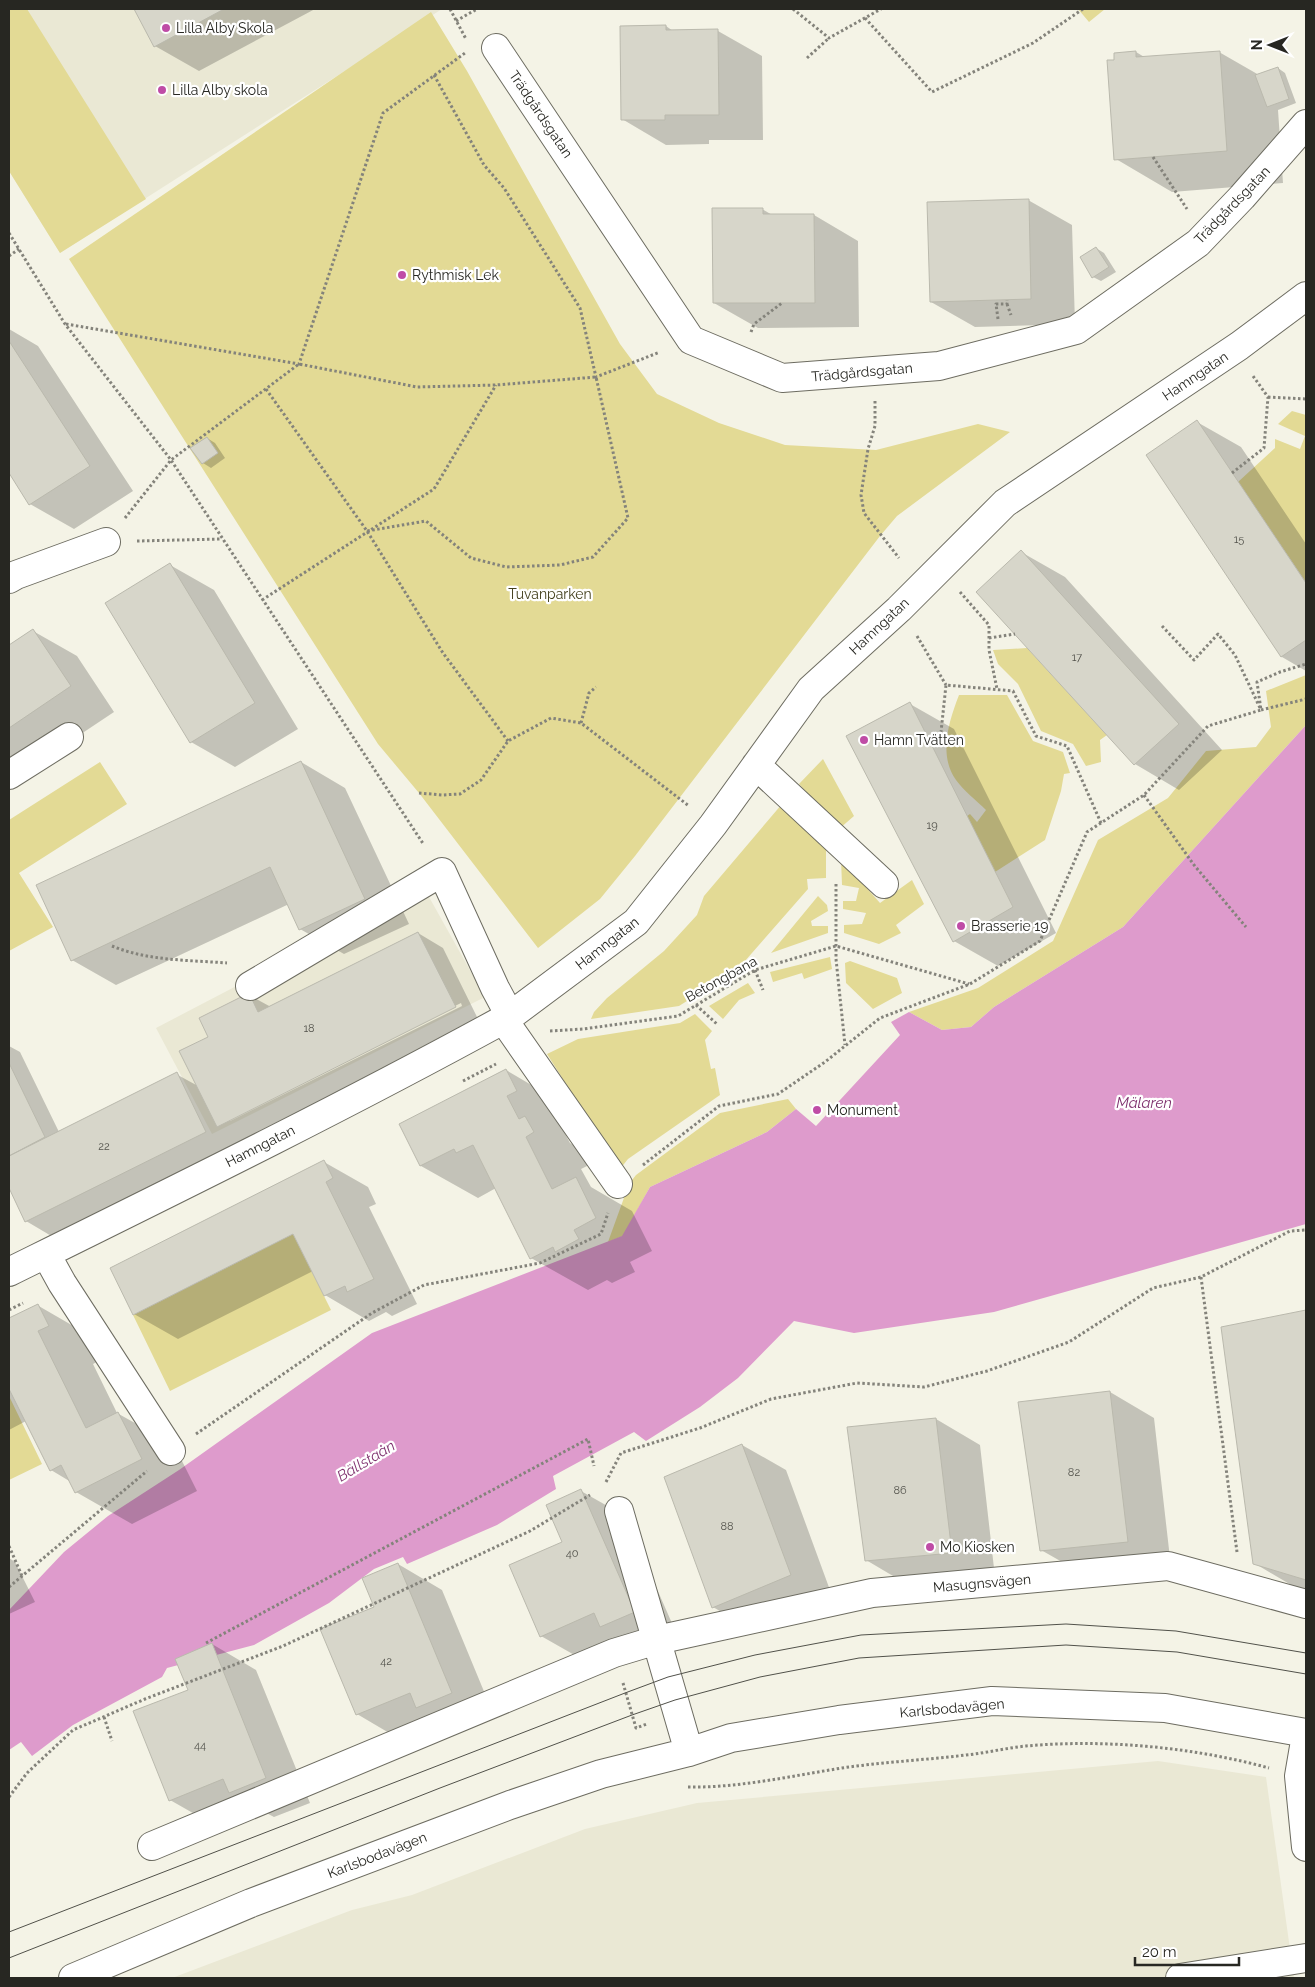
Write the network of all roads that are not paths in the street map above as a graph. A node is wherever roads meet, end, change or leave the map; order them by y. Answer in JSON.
{"nodes":[{"id":1,"x":484,"y":49,"type":"road end"},
{"id":2,"x":1306,"y":124,"type":"edge"},
{"id":3,"x":1306,"y":296,"type":"edge"},
{"id":4,"x":106,"y":542,"type":"road end"},
{"id":5,"x":9,"y":579,"type":"edge"},
{"id":6,"x":69,"y":737,"type":"dead end"},
{"id":7,"x":756,"y":765,"type":"junction"},
{"id":8,"x":9,"y":775,"type":"edge"},
{"id":9,"x":884,"y":884,"type":"dead end"},
{"id":10,"x":250,"y":986,"type":"road end"},
{"id":11,"x":502,"y":1020,"type":"junction"},
{"id":12,"x":618,"y":1184,"type":"road end"},
{"id":13,"x":46,"y":1254,"type":"junction"},
{"id":14,"x":12,"y":1263,"type":"edge"},
{"id":15,"x":171,"y":1451,"type":"road end"},
{"id":16,"x":619,"y":1511,"type":"road end"},
{"id":17,"x":1306,"y":1604,"type":"edge"},
{"id":18,"x":657,"y":1640,"type":"junction"},
{"id":19,"x":1306,"y":1734,"type":"edge"},
{"id":20,"x":677,"y":1755,"type":"junction"},
{"id":21,"x":152,"y":1846,"type":"dead end"},
{"id":22,"x":1306,"y":1848,"type":"edge"},
{"id":23,"x":1306,"y":1958,"type":"edge"},
{"id":24,"x":73,"y":1978,"type":"edge"},
{"id":25,"x":1180,"y":1978,"type":"edge"}],
"edges":[{"from":1,"to":2,"type":"street","name":"Trädgårdsgatan"},
{"from":3,"to":7,"type":"street","name":"Hamngatan"},
{"from":4,"to":5,"type":"street"},
{"from":6,"to":8,"type":"street"},
{"from":7,"to":9,"type":"street"},
{"from":7,"to":11,"type":"street","name":"Hamngatan"},
{"from":10,"to":11,"type":"street"},
{"from":11,"to":12,"type":"street"},
{"from":11,"to":13,"type":"street","name":"Hamngatan"},
{"from":13,"to":14,"type":"street","name":"Hamngatan"},
{"from":13,"to":15,"type":"street"},
{"from":16,"to":18,"type":"street"},
{"from":17,"to":18,"type":"street","name":"Masugnsvägen"},
{"from":18,"to":20,"type":"street"},
{"from":18,"to":21,"type":"street"},
{"from":19,"to":20,"type":"street","name":"Karlsbodavägen"},
{"from":19,"to":22,"type":"street"},
{"from":20,"to":24,"type":"street","name":"Karlsbodavägen"},
{"from":23,"to":25,"type":"street"}]}
